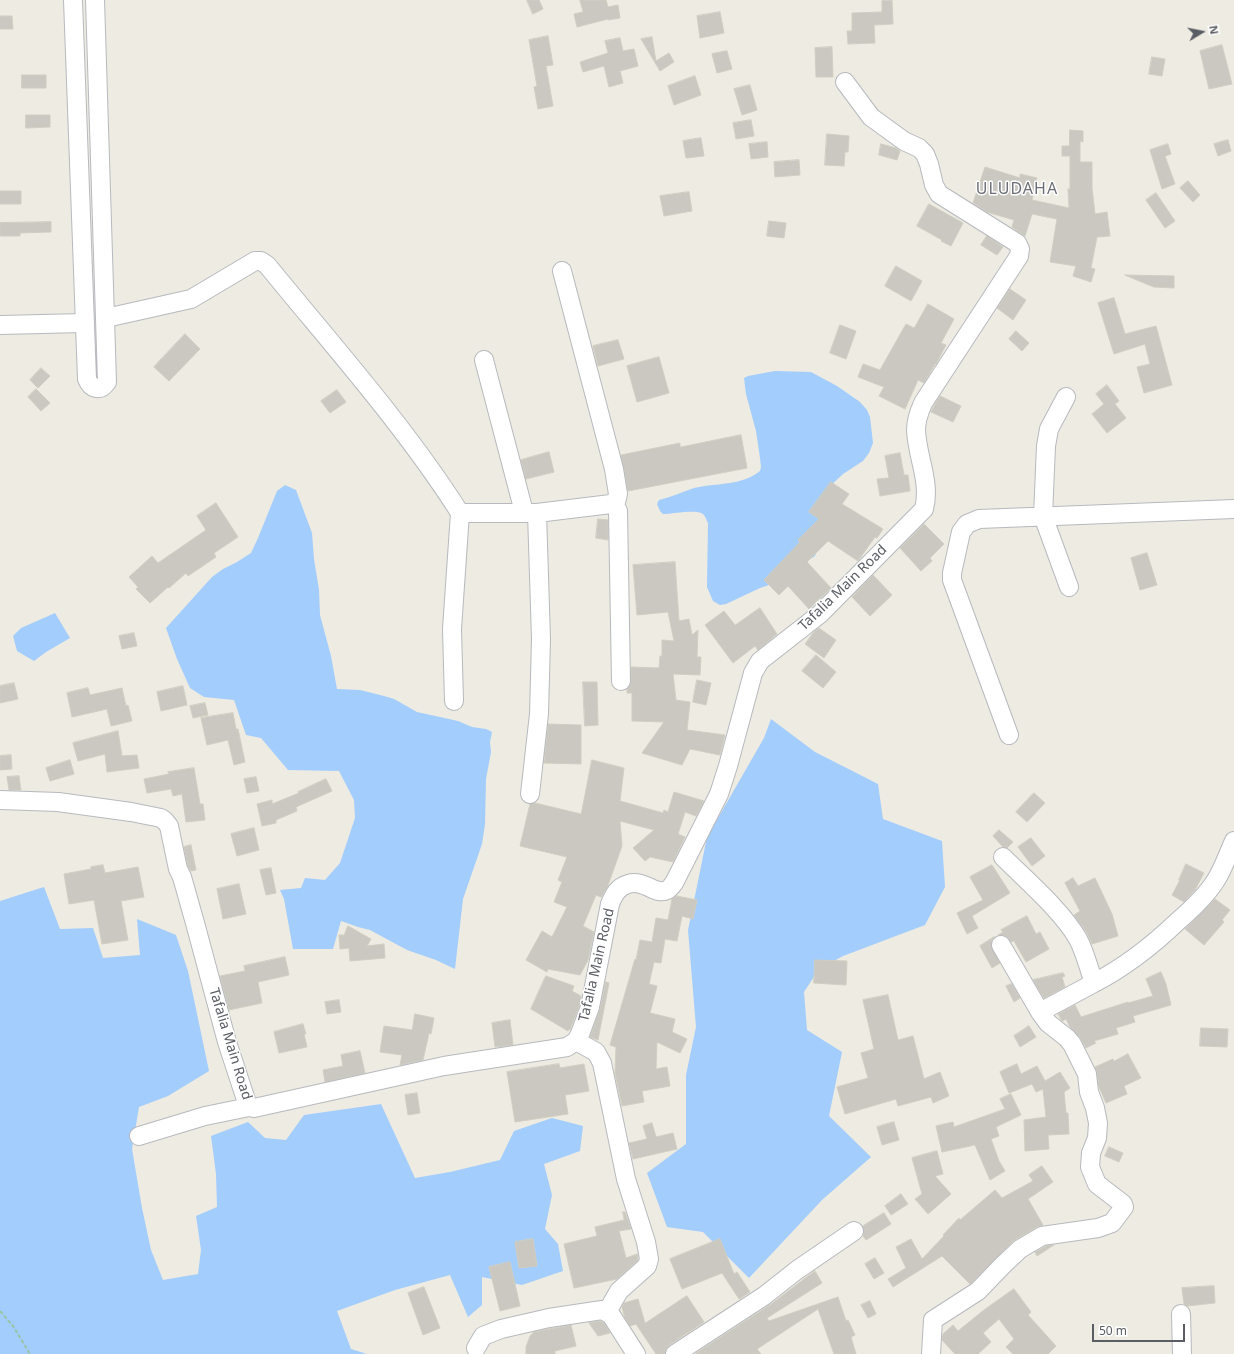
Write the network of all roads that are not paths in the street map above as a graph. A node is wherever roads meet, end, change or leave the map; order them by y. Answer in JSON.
{"nodes":[{"id":1,"x":73,"y":0,"type":"edge"},
{"id":2,"x":95,"y":0,"type":"edge"},
{"id":3,"x":845,"y":82,"type":"dead end"},
{"id":4,"x":562,"y":271,"type":"dead end"},
{"id":5,"x":106,"y":318,"type":"junction"},
{"id":6,"x":84,"y":323,"type":"junction"},
{"id":7,"x":0,"y":326,"type":"edge"},
{"id":8,"x":484,"y":360,"type":"dead end"},
{"id":9,"x":1066,"y":397,"type":"dead end"},
{"id":10,"x":615,"y":506,"type":"junction"},
{"id":11,"x":1234,"y":509,"type":"edge"},
{"id":12,"x":531,"y":512,"type":"junction"},
{"id":13,"x":460,"y":513,"type":"junction"},
{"id":14,"x":1043,"y":516,"type":"junction"},
{"id":15,"x":1069,"y":588,"type":"dead end"},
{"id":16,"x":622,"y":681,"type":"dead end"},
{"id":17,"x":454,"y":701,"type":"dead end"},
{"id":18,"x":1009,"y":734,"type":"dead end"},
{"id":19,"x":530,"y":794,"type":"dead end"},
{"id":20,"x":0,"y":800,"type":"edge"},
{"id":21,"x":1234,"y":841,"type":"edge"},
{"id":22,"x":1003,"y":857,"type":"dead end"},
{"id":23,"x":1001,"y":945,"type":"dead end"},
{"id":24,"x":1094,"y":983,"type":"junction"},
{"id":25,"x":1040,"y":1012,"type":"junction"},
{"id":26,"x":576,"y":1041,"type":"junction"},
{"id":27,"x":249,"y":1107,"type":"junction"},
{"id":28,"x":139,"y":1136,"type":"dead end"},
{"id":29,"x":854,"y":1231,"type":"dead end"},
{"id":30,"x":607,"y":1312,"type":"junction"},
{"id":31,"x":1182,"y":1314,"type":"dead end"},
{"id":32,"x":476,"y":1348,"type":"dead end"},
{"id":33,"x":636,"y":1354,"type":"edge"},
{"id":34,"x":675,"y":1354,"type":"edge"},
{"id":35,"x":932,"y":1354,"type":"edge"},
{"id":36,"x":1182,"y":1354,"type":"edge"}],
"edges":[{"from":1,"to":6,"type":"street"},
{"from":2,"to":5,"type":"street"},
{"from":3,"to":26,"type":"street","name":"Tafalia Main Road"},
{"from":4,"to":10,"type":"street"},
{"from":5,"to":6,"type":"street"},
{"from":5,"to":13,"type":"street"},
{"from":6,"to":7,"type":"street"},
{"from":8,"to":12,"type":"street"},
{"from":9,"to":14,"type":"street"},
{"from":10,"to":12,"type":"street"},
{"from":10,"to":16,"type":"street"},
{"from":11,"to":14,"type":"street"},
{"from":12,"to":13,"type":"street"},
{"from":12,"to":19,"type":"street"},
{"from":13,"to":17,"type":"street"},
{"from":14,"to":15,"type":"street"},
{"from":14,"to":18,"type":"street"},
{"from":20,"to":27,"type":"street","name":"Tafalia Main Road"},
{"from":21,"to":24,"type":"street"},
{"from":22,"to":24,"type":"street"},
{"from":23,"to":25,"type":"street"},
{"from":24,"to":25,"type":"street"},
{"from":25,"to":35,"type":"street"},
{"from":26,"to":27,"type":"street","name":"Tafalia Main Road"},
{"from":26,"to":30,"type":"street"},
{"from":27,"to":28,"type":"street"},
{"from":29,"to":34,"type":"street"},
{"from":30,"to":32,"type":"street"},
{"from":30,"to":33,"type":"street"},
{"from":31,"to":36,"type":"street"}]}
